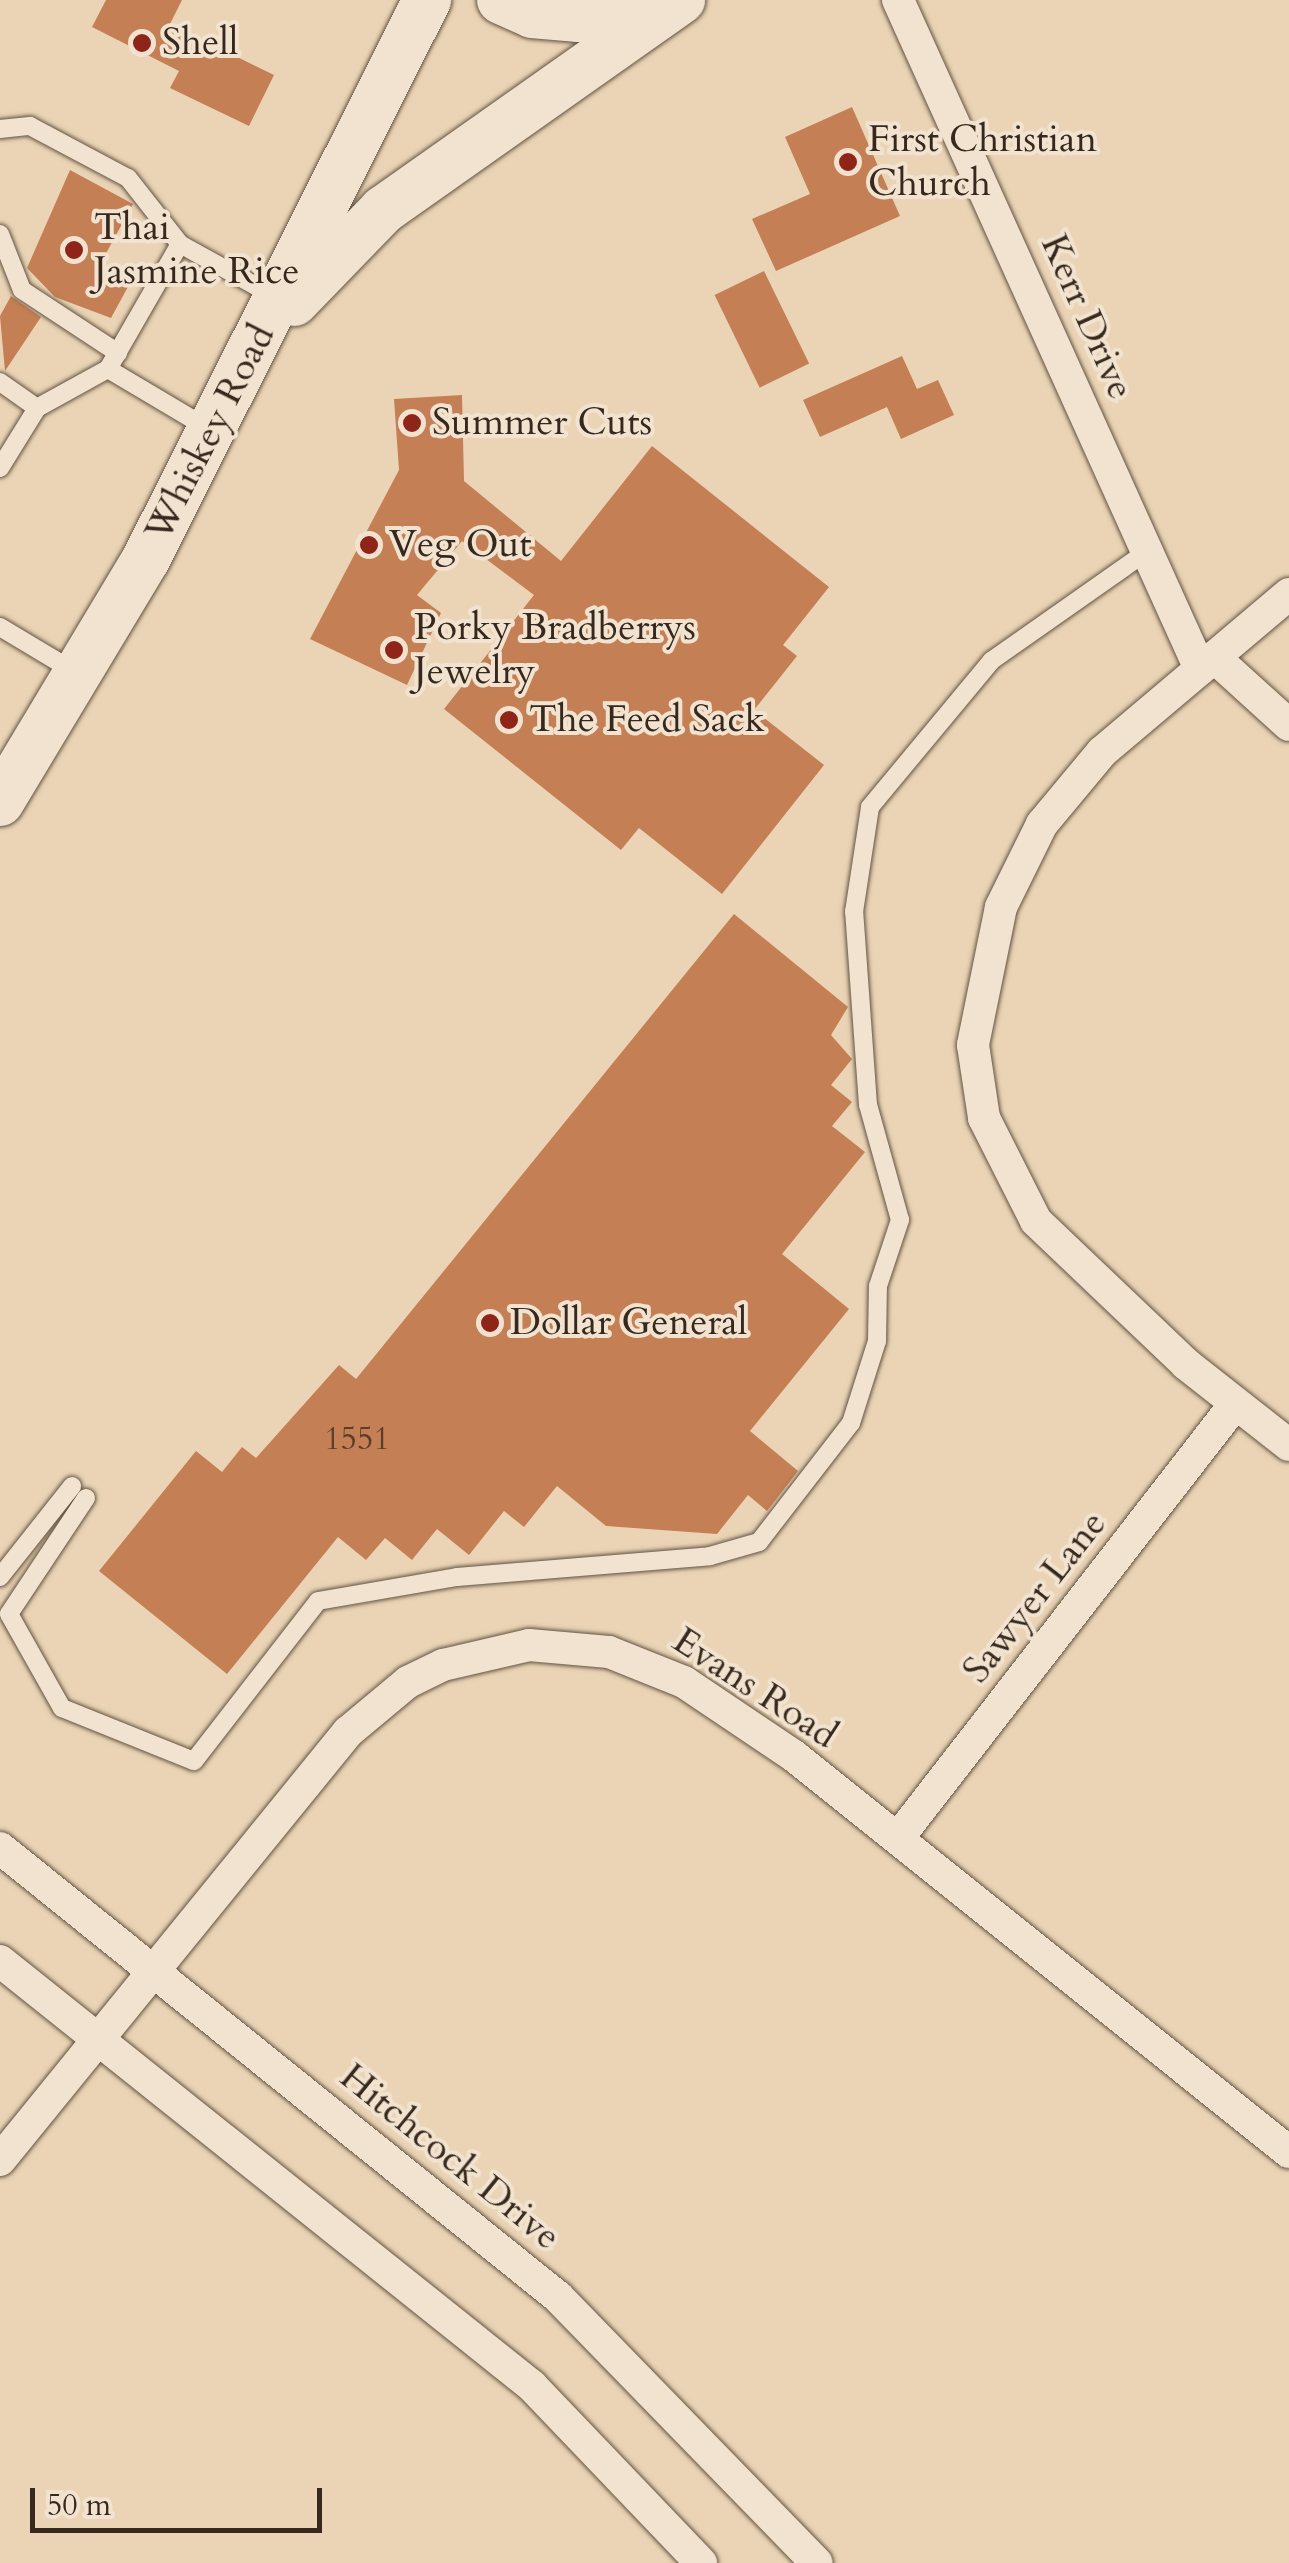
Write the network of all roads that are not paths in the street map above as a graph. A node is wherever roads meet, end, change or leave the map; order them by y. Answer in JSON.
{"nodes":[{"id":1,"x":428,"y":0,"type":"edge"},
{"id":2,"x":501,"y":0,"type":"edge"},
{"id":3,"x":666,"y":0,"type":"edge"},
{"id":4,"x":681,"y":0,"type":"edge"},
{"id":5,"x":898,"y":0,"type":"edge"},
{"id":6,"x":0,"y":128,"type":"edge"},
{"id":7,"x":0,"y":234,"type":"edge"},
{"id":8,"x":180,"y":244,"type":"junction"},
{"id":9,"x":268,"y":320,"type":"junction"},
{"id":10,"x":113,"y":361,"type":"junction"},
{"id":11,"x":0,"y":382,"type":"edge"},
{"id":12,"x":37,"y":408,"type":"junction"},
{"id":13,"x":212,"y":430,"type":"junction"},
{"id":14,"x":0,"y":468,"type":"edge"},
{"id":15,"x":1148,"y":550,"type":"junction"},
{"id":16,"x":1289,"y":594,"type":"edge"},
{"id":17,"x":0,"y":627,"type":"edge"},
{"id":18,"x":1207,"y":663,"type":"junction"},
{"id":19,"x":77,"y":673,"type":"junction"},
{"id":20,"x":1289,"y":725,"type":"edge"},
{"id":21,"x":0,"y":801,"type":"edge"},
{"id":22,"x":1235,"y":1404,"type":"junction"},
{"id":23,"x":1289,"y":1445,"type":"edge"},
{"id":24,"x":0,"y":1577,"type":"edge"},
{"id":25,"x":898,"y":1838,"type":"junction"},
{"id":26,"x":0,"y":1848,"type":"edge"},
{"id":27,"x":0,"y":1961,"type":"edge"},
{"id":28,"x":154,"y":1973,"type":"junction"},
{"id":29,"x":103,"y":2039,"type":"junction"},
{"id":30,"x":1289,"y":2152,"type":"edge"},
{"id":31,"x":0,"y":2160,"type":"edge"},
{"id":32,"x":701,"y":2563,"type":"edge"},
{"id":33,"x":817,"y":2563,"type":"edge"}],
"edges":[{"from":1,"to":9,"type":"main road","name":"Whiskey Road"},
{"from":2,"to":3,"type":"main road"},
{"from":4,"to":9,"type":"main road"},
{"from":5,"to":15,"type":"street","name":"Kerr Drive"},
{"from":6,"to":8,"type":"lane"},
{"from":7,"to":10,"type":"lane"},
{"from":8,"to":9,"type":"lane"},
{"from":8,"to":10,"type":"lane"},
{"from":9,"to":13,"type":"main road","name":"Whiskey Road"},
{"from":10,"to":12,"type":"lane"},
{"from":10,"to":13,"type":"lane"},
{"from":11,"to":12,"type":"lane"},
{"from":12,"to":14,"type":"lane"},
{"from":13,"to":19,"type":"main road","name":"Whiskey Road"},
{"from":15,"to":18,"type":"street","name":"Kerr Drive"},
{"from":15,"to":24,"type":"lane"},
{"from":16,"to":18,"type":"street"},
{"from":17,"to":19,"type":"lane"},
{"from":18,"to":20,"type":"street","name":"Kerr Drive"},
{"from":18,"to":22,"type":"street"},
{"from":19,"to":21,"type":"main road","name":"Whiskey Road"},
{"from":22,"to":23,"type":"street"},
{"from":22,"to":25,"type":"street","name":"Sawyer Lane"},
{"from":25,"to":28,"type":"street","name":"Evans Road"},
{"from":25,"to":30,"type":"street","name":"Evans Road"},
{"from":26,"to":28,"type":"street","name":"Hitchcock Drive"},
{"from":27,"to":29,"type":"street"},
{"from":28,"to":29,"type":"street","name":"Evans Road"},
{"from":28,"to":33,"type":"street","name":"Hitchcock Drive"},
{"from":29,"to":31,"type":"street","name":"Evans Road"},
{"from":29,"to":32,"type":"street"}]}
